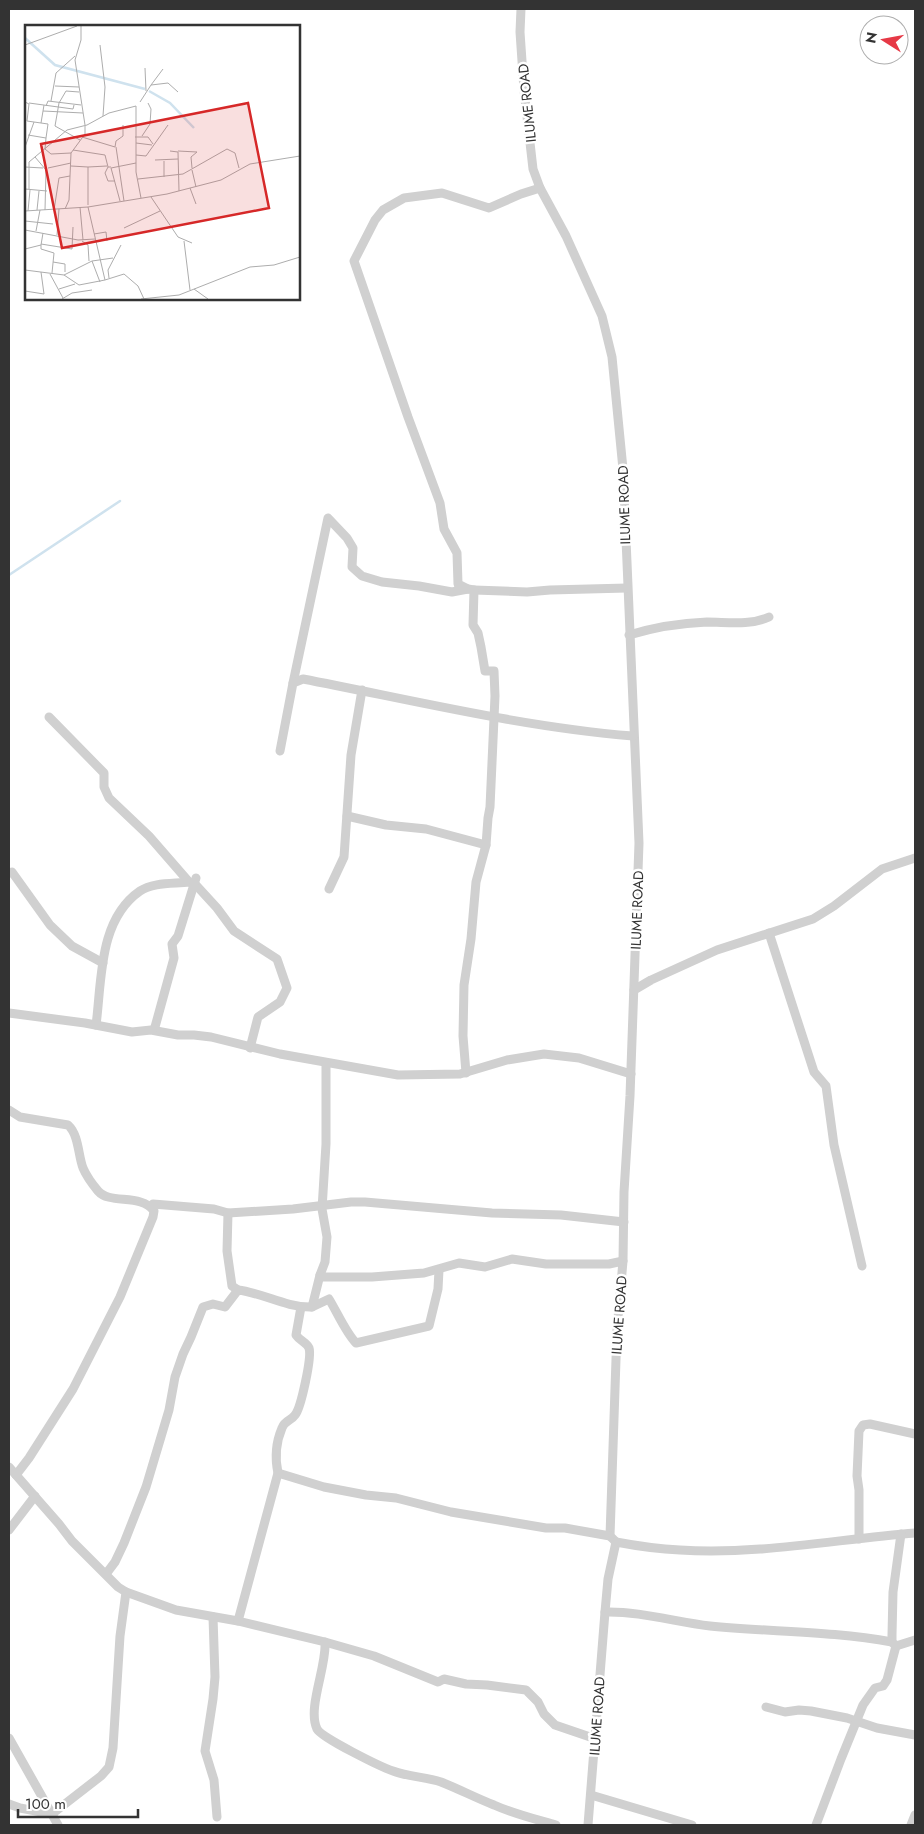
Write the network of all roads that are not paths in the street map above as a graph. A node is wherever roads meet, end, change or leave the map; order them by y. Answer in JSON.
{"nodes":[{"id":1,"x":521,"y":9,"type":"edge"},
{"id":2,"x":540,"y":188,"type":"junction"},
{"id":3,"x":627,"y":588,"type":"junction"},
{"id":4,"x":471,"y":590,"type":"junction"},
{"id":5,"x":769,"y":617,"type":"dead end"},
{"id":6,"x":629,"y":635,"type":"junction"},
{"id":7,"x":293,"y":683,"type":"junction"},
{"id":8,"x":362,"y":690,"type":"junction"},
{"id":9,"x":494,"y":717,"type":"junction"},
{"id":10,"x":49,"y":718,"type":"dead end"},
{"id":11,"x":633,"y":736,"type":"junction"},
{"id":12,"x":280,"y":751,"type":"dead end"},
{"id":13,"x":347,"y":816,"type":"junction"},
{"id":14,"x":486,"y":846,"type":"junction"},
{"id":15,"x":915,"y":858,"type":"edge"},
{"id":16,"x":9,"y":872,"type":"edge"},
{"id":17,"x":193,"y":881,"type":"junction"},
{"id":18,"x":329,"y":889,"type":"dead end"},
{"id":19,"x":769,"y":933,"type":"junction"},
{"id":20,"x":104,"y":963,"type":"junction"},
{"id":21,"x":634,"y":990,"type":"junction"},
{"id":22,"x":9,"y":1013,"type":"edge"},
{"id":23,"x":96,"y":1025,"type":"junction"},
{"id":24,"x":155,"y":1027,"type":"dead end"},
{"id":25,"x":250,"y":1048,"type":"junction"},
{"id":26,"x":326,"y":1063,"type":"junction"},
{"id":27,"x":466,"y":1072,"type":"junction"},
{"id":28,"x":631,"y":1074,"type":"junction"},
{"id":29,"x":9,"y":1110,"type":"edge"},
{"id":30,"x":154,"y":1204,"type":"dead end"},
{"id":31,"x":322,"y":1204,"type":"junction"},
{"id":32,"x":228,"y":1213,"type":"junction"},
{"id":33,"x":624,"y":1222,"type":"junction"},
{"id":34,"x":622,"y":1261,"type":"junction"},
{"id":35,"x":862,"y":1266,"type":"dead end"},
{"id":36,"x":439,"y":1270,"type":"junction"},
{"id":37,"x":320,"y":1275,"type":"junction"},
{"id":38,"x":238,"y":1290,"type":"junction"},
{"id":39,"x":301,"y":1307,"type":"junction"},
{"id":40,"x":312,"y":1307,"type":"junction"},
{"id":41,"x":915,"y":1434,"type":"edge"},
{"id":42,"x":9,"y":1467,"type":"edge"},
{"id":43,"x":278,"y":1474,"type":"junction"},
{"id":44,"x":16,"y":1475,"type":"junction"},
{"id":45,"x":35,"y":1496,"type":"junction"},
{"id":46,"x":9,"y":1530,"type":"edge"},
{"id":47,"x":915,"y":1532,"type":"edge"},
{"id":48,"x":902,"y":1534,"type":"junction"},
{"id":49,"x":612,"y":1539,"type":"junction"},
{"id":50,"x":859,"y":1539,"type":"junction"},
{"id":51,"x":106,"y":1574,"type":"junction"},
{"id":52,"x":126,"y":1592,"type":"junction"},
{"id":53,"x":604,"y":1612,"type":"junction"},
{"id":54,"x":213,"y":1617,"type":"junction"},
{"id":55,"x":238,"y":1621,"type":"junction"},
{"id":56,"x":915,"y":1640,"type":"edge"},
{"id":57,"x":325,"y":1642,"type":"junction"},
{"id":58,"x":894,"y":1644,"type":"junction"},
{"id":59,"x":766,"y":1707,"type":"dead end"},
{"id":60,"x":857,"y":1722,"type":"junction"},
{"id":61,"x":915,"y":1736,"type":"edge"},
{"id":62,"x":9,"y":1738,"type":"edge"},
{"id":63,"x":596,"y":1738,"type":"junction"},
{"id":64,"x":591,"y":1795,"type":"junction"},
{"id":65,"x":9,"y":1804,"type":"edge"},
{"id":66,"x":52,"y":1814,"type":"junction"},
{"id":67,"x":915,"y":1815,"type":"edge"},
{"id":68,"x":217,"y":1817,"type":"dead end"},
{"id":69,"x":58,"y":1825,"type":"edge"},
{"id":70,"x":556,"y":1825,"type":"edge"},
{"id":71,"x":588,"y":1825,"type":"edge"},
{"id":72,"x":692,"y":1825,"type":"edge"},
{"id":73,"x":816,"y":1825,"type":"edge"},
{"id":74,"x":910,"y":1825,"type":"edge"}],
"edges":[{"from":1,"to":2,"type":"street","name":"ILUME ROAD"},
{"from":2,"to":3,"type":"street","name":"ILUME ROAD"},
{"from":2,"to":4,"type":"street"},
{"from":3,"to":4,"type":"street"},
{"from":3,"to":6,"type":"street","name":"ILUME ROAD"},
{"from":4,"to":7,"type":"street"},
{"from":4,"to":9,"type":"street"},
{"from":5,"to":6,"type":"street"},
{"from":6,"to":11,"type":"street","name":"ILUME ROAD"},
{"from":7,"to":8,"type":"street"},
{"from":7,"to":12,"type":"street"},
{"from":8,"to":9,"type":"street"},
{"from":8,"to":13,"type":"street"},
{"from":9,"to":11,"type":"street"},
{"from":9,"to":14,"type":"street"},
{"from":10,"to":17,"type":"street"},
{"from":11,"to":21,"type":"street","name":"ILUME ROAD"},
{"from":13,"to":14,"type":"street"},
{"from":13,"to":18,"type":"street"},
{"from":14,"to":27,"type":"street"},
{"from":15,"to":19,"type":"street"},
{"from":16,"to":20,"type":"street"},
{"from":17,"to":20,"type":"street"},
{"from":17,"to":24,"type":"street"},
{"from":17,"to":25,"type":"street"},
{"from":19,"to":21,"type":"street"},
{"from":19,"to":35,"type":"street"},
{"from":20,"to":23,"type":"street"},
{"from":21,"to":28,"type":"street","name":"ILUME ROAD"},
{"from":22,"to":23,"type":"street"},
{"from":23,"to":25,"type":"street"},
{"from":25,"to":26,"type":"street"},
{"from":26,"to":27,"type":"street"},
{"from":26,"to":31,"type":"street"},
{"from":27,"to":28,"type":"street"},
{"from":28,"to":33,"type":"street","name":"ILUME ROAD"},
{"from":29,"to":44,"type":"street"},
{"from":30,"to":32,"type":"street"},
{"from":31,"to":32,"type":"street"},
{"from":31,"to":33,"type":"street"},
{"from":31,"to":37,"type":"street"},
{"from":32,"to":38,"type":"street"},
{"from":33,"to":34,"type":"street","name":"ILUME ROAD"},
{"from":34,"to":36,"type":"street"},
{"from":34,"to":49,"type":"street","name":"ILUME ROAD"},
{"from":36,"to":37,"type":"street"},
{"from":36,"to":40,"type":"street"},
{"from":37,"to":40,"type":"street"},
{"from":38,"to":39,"type":"street"},
{"from":38,"to":51,"type":"street"},
{"from":39,"to":40,"type":"street"},
{"from":39,"to":43,"type":"street"},
{"from":41,"to":50,"type":"street"},
{"from":42,"to":44,"type":"street"},
{"from":43,"to":49,"type":"street"},
{"from":43,"to":55,"type":"street"},
{"from":44,"to":45,"type":"street"},
{"from":45,"to":46,"type":"street"},
{"from":45,"to":51,"type":"street"},
{"from":47,"to":48,"type":"street"},
{"from":48,"to":50,"type":"street"},
{"from":48,"to":58,"type":"street"},
{"from":49,"to":50,"type":"street"},
{"from":49,"to":53,"type":"street","name":"ILUME ROAD"},
{"from":51,"to":52,"type":"street"},
{"from":52,"to":54,"type":"street"},
{"from":52,"to":66,"type":"street"},
{"from":53,"to":58,"type":"street"},
{"from":53,"to":63,"type":"street","name":"ILUME ROAD"},
{"from":54,"to":55,"type":"street"},
{"from":54,"to":68,"type":"street"},
{"from":55,"to":57,"type":"street"},
{"from":56,"to":58,"type":"street"},
{"from":57,"to":63,"type":"street"},
{"from":57,"to":70,"type":"street"},
{"from":58,"to":60,"type":"street"},
{"from":59,"to":60,"type":"street"},
{"from":60,"to":61,"type":"street"},
{"from":60,"to":73,"type":"street"},
{"from":62,"to":66,"type":"street"},
{"from":63,"to":64,"type":"street","name":"ILUME ROAD"},
{"from":64,"to":71,"type":"street","name":"ILUME ROAD"},
{"from":64,"to":72,"type":"street"},
{"from":65,"to":66,"type":"street"},
{"from":66,"to":69,"type":"street"},
{"from":67,"to":74,"type":"street"}]}
